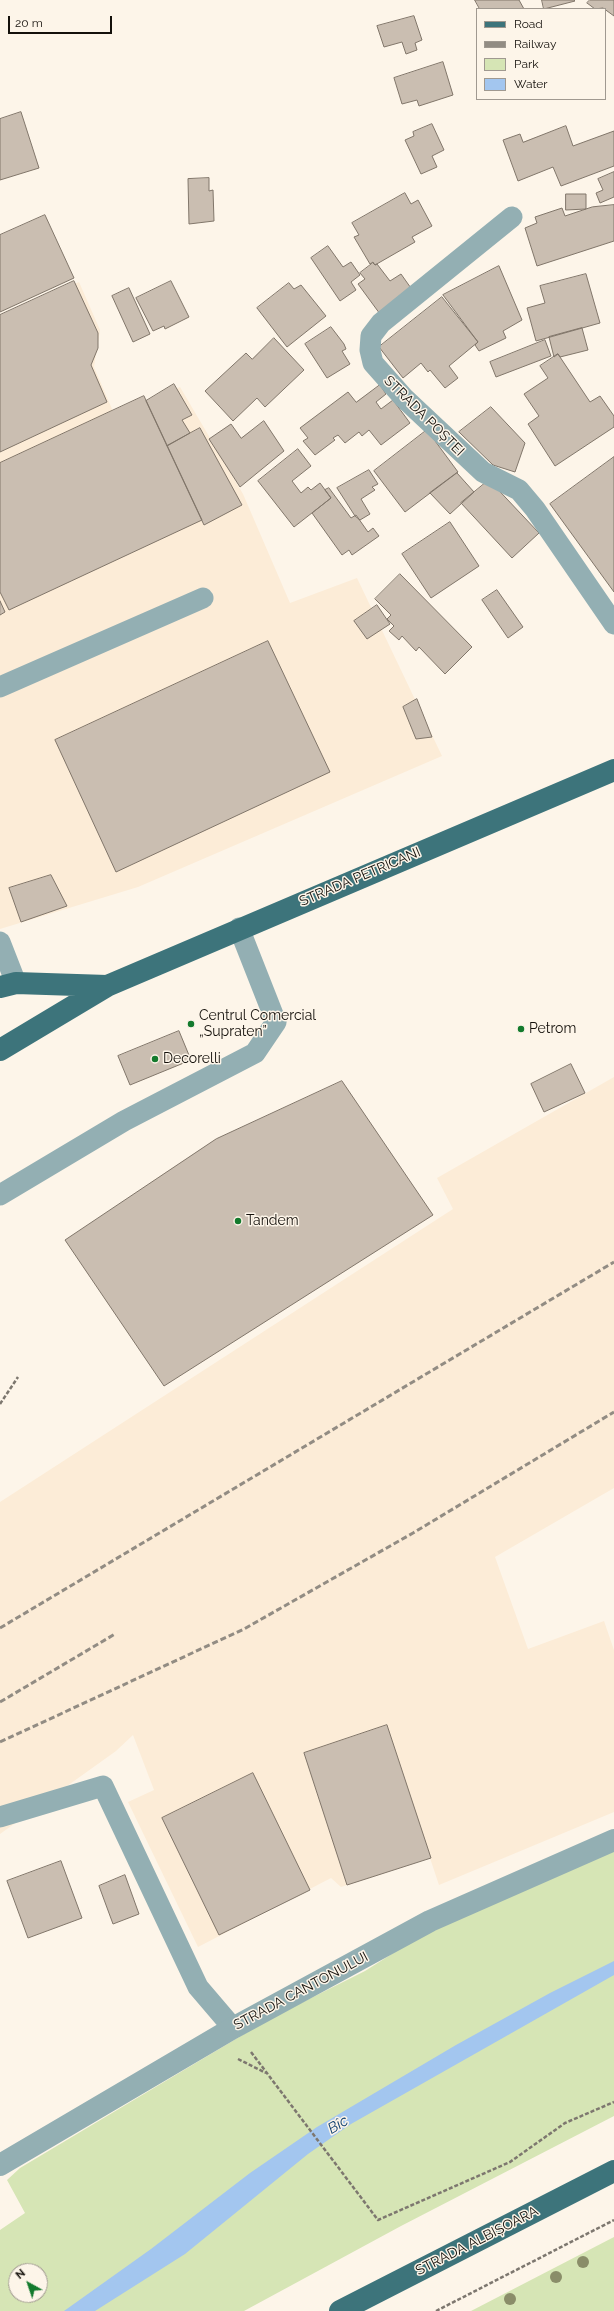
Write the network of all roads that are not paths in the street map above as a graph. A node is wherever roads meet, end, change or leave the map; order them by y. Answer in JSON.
{"nodes":[{"id":1,"x":512,"y":217,"type":"dead end"},
{"id":2,"x":203,"y":598,"type":"dead end"},
{"id":3,"x":614,"y":624,"type":"edge"},
{"id":4,"x":0,"y":687,"type":"edge"},
{"id":5,"x":614,"y":770,"type":"edge"},
{"id":6,"x":239,"y":928,"type":"junction"},
{"id":7,"x":0,"y":942,"type":"edge"},
{"id":8,"x":8,"y":985,"type":"edge"},
{"id":9,"x":107,"y":986,"type":"junction"},
{"id":10,"x":0,"y":1050,"type":"edge"},
{"id":11,"x":0,"y":1195,"type":"edge"},
{"id":12,"x":0,"y":1818,"type":"edge"},
{"id":13,"x":614,"y":1840,"type":"edge"},
{"id":14,"x":233,"y":2028,"type":"junction"},
{"id":15,"x":0,"y":2165,"type":"edge"},
{"id":16,"x":614,"y":2171,"type":"edge"},
{"id":17,"x":340,"y":2311,"type":"edge"}],
"edges":[{"from":1,"to":3,"type":"lane","name":"STRADA POȘTEI"},
{"from":2,"to":4,"type":"lane"},
{"from":5,"to":6,"type":"main road","name":"STRADA PETRICANI"},
{"from":6,"to":9,"type":"main road","name":"STRADA PETRICANI"},
{"from":6,"to":11,"type":"lane"},
{"from":7,"to":8,"type":"lane"},
{"from":8,"to":9,"type":"main road","name":"STRADA PETRICANI"},
{"from":9,"to":10,"type":"main road","name":"STRADA PETRICANI"},
{"from":12,"to":14,"type":"lane"},
{"from":13,"to":14,"type":"street","name":"STRADA CANTONULUI"},
{"from":14,"to":15,"type":"street","name":"STRADA CANTONULUI"},
{"from":16,"to":17,"type":"main road","name":"STRADA ALBIȘOARA"}]}
